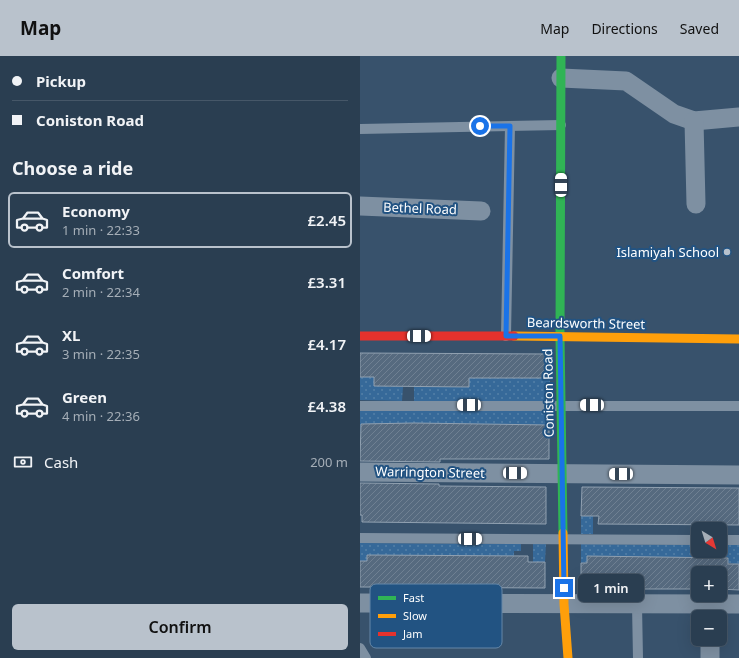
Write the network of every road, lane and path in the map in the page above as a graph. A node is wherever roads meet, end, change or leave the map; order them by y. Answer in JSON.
{"nodes":[{"id":1,"x":561,"y":56,"type":"edge"},
{"id":2,"x":561,"y":78,"type":"junction"},
{"id":3,"x":739,"y":117,"type":"edge"},
{"id":4,"x":694,"y":121,"type":"junction"},
{"id":5,"x":561,"y":125,"type":"junction"},
{"id":6,"x":510,"y":126,"type":"junction"},
{"id":7,"x":360,"y":129,"type":"edge"},
{"id":8,"x":696,"y":204,"type":"dead end"},
{"id":9,"x":360,"y":206,"type":"edge"},
{"id":10,"x":481,"y":211,"type":"dead end"},
{"id":11,"x":360,"y":336,"type":"edge"},
{"id":12,"x":506,"y":336,"type":"junction"},
{"id":13,"x":560,"y":336,"type":"junction"},
{"id":14,"x":739,"y":339,"type":"edge"},
{"id":15,"x":562,"y":405,"type":"junction"},
{"id":16,"x":360,"y":406,"type":"edge"},
{"id":17,"x":739,"y":406,"type":"edge"},
{"id":18,"x":360,"y":472,"type":"edge"},
{"id":19,"x":562,"y":474,"type":"junction"},
{"id":20,"x":739,"y":475,"type":"edge"},
{"id":21,"x":360,"y":538,"type":"edge"},
{"id":22,"x":564,"y":540,"type":"junction"},
{"id":23,"x":691,"y":540,"type":"edge"},
{"id":24,"x":727,"y":540,"type":"edge"},
{"id":25,"x":739,"y":540,"type":"edge"},
{"id":26,"x":360,"y":603,"type":"edge"},
{"id":27,"x":370,"y":603,"type":"edge"},
{"id":28,"x":502,"y":604,"type":"edge"},
{"id":29,"x":564,"y":604,"type":"junction"},
{"id":30,"x":739,"y":604,"type":"edge"},
{"id":31,"x":637,"y":605,"type":"junction"},
{"id":32,"x":709,"y":610,"type":"edge"},
{"id":33,"x":710,"y":646,"type":"edge"},
{"id":34,"x":360,"y":648,"type":"edge"},
{"id":35,"x":366,"y":658,"type":"edge"},
{"id":36,"x":568,"y":658,"type":"edge"},
{"id":37,"x":638,"y":658,"type":"edge"},
{"id":38,"x":710,"y":658,"type":"edge"}],
"edges":[{"from":1,"to":2,"type":"street","name":"Coniston Road"},
{"from":2,"to":4,"type":"street"},
{"from":2,"to":5,"type":"street","name":"Coniston Road"},
{"from":3,"to":4,"type":"street"},
{"from":4,"to":8,"type":"street"},
{"from":5,"to":6,"type":"lane"},
{"from":5,"to":13,"type":"street","name":"Coniston Road"},
{"from":6,"to":7,"type":"lane"},
{"from":6,"to":12,"type":"lane"},
{"from":9,"to":10,"type":"street","name":"Bethel Road"},
{"from":11,"to":12,"type":"street","name":"Beardsworth Street"},
{"from":12,"to":13,"type":"street","name":"Beardsworth Street"},
{"from":13,"to":14,"type":"street","name":"Beardsworth Street"},
{"from":13,"to":15,"type":"street","name":"Coniston Road"},
{"from":15,"to":16,"type":"lane"},
{"from":15,"to":17,"type":"lane"},
{"from":15,"to":19,"type":"street","name":"Coniston Road"},
{"from":18,"to":19,"type":"street","name":"Warrington Street"},
{"from":19,"to":20,"type":"street","name":"Warrington Street"},
{"from":19,"to":22,"type":"street","name":"Coniston Road"},
{"from":21,"to":22,"type":"lane"},
{"from":22,"to":23,"type":"lane"},
{"from":22,"to":29,"type":"street","name":"Coniston Road"},
{"from":24,"to":25,"type":"lane"},
{"from":26,"to":27,"type":"street"},
{"from":28,"to":29,"type":"street"},
{"from":29,"to":31,"type":"street"},
{"from":29,"to":36,"type":"street","name":"Coniston Road"},
{"from":30,"to":32,"type":"street"},
{"from":31,"to":32,"type":"street"},
{"from":31,"to":37,"type":"lane"},
{"from":33,"to":38,"type":"street"},
{"from":34,"to":35,"type":"lane"}]}
